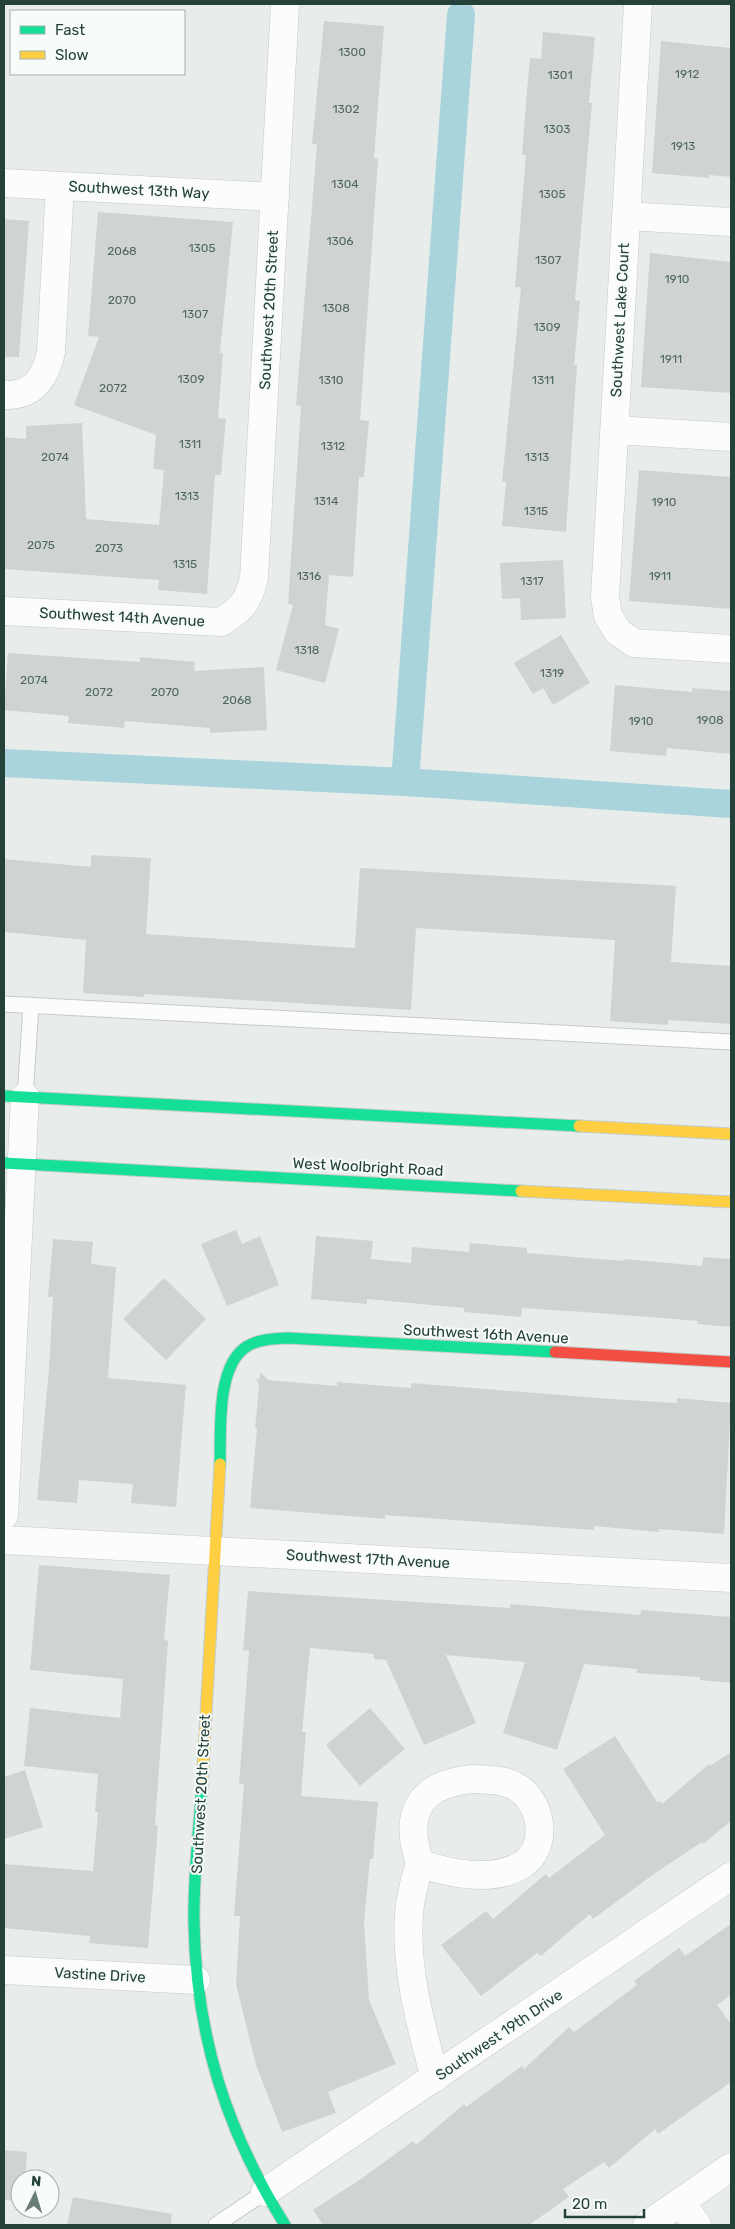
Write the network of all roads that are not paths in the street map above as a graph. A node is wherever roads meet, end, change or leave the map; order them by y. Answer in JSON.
{"nodes":[{"id":1,"x":285,"y":4,"type":"edge"},
{"id":2,"x":638,"y":4,"type":"edge"},
{"id":3,"x":4,"y":183,"type":"edge"},
{"id":4,"x":60,"y":186,"type":"junction"},
{"id":5,"x":275,"y":198,"type":"junction"},
{"id":6,"x":626,"y":216,"type":"junction"},
{"id":7,"x":731,"y":222,"type":"edge"},
{"id":8,"x":4,"y":395,"type":"edge"},
{"id":9,"x":615,"y":430,"type":"junction"},
{"id":10,"x":731,"y":437,"type":"edge"},
{"id":11,"x":4,"y":610,"type":"edge"},
{"id":12,"x":238,"y":612,"type":"joint"},
{"id":13,"x":731,"y":649,"type":"edge"},
{"id":14,"x":4,"y":1004,"type":"edge"},
{"id":15,"x":31,"y":1005,"type":"junction"},
{"id":16,"x":731,"y":1042,"type":"edge"},
{"id":17,"x":14,"y":1096,"type":"edge"},
{"id":18,"x":731,"y":1134,"type":"edge"},
{"id":19,"x":12,"y":1163,"type":"edge"},
{"id":20,"x":731,"y":1202,"type":"edge"},
{"id":21,"x":241,"y":1349,"type":"joint"},
{"id":22,"x":731,"y":1362,"type":"edge"},
{"id":23,"x":4,"y":1515,"type":"edge"},
{"id":24,"x":4,"y":1540,"type":"edge"},
{"id":25,"x":213,"y":1551,"type":"junction"},
{"id":26,"x":731,"y":1578,"type":"edge"},
{"id":27,"x":420,"y":1862,"type":"junction"},
{"id":28,"x":731,"y":1876,"type":"edge"},
{"id":29,"x":4,"y":1970,"type":"edge"},
{"id":30,"x":196,"y":1980,"type":"junction"},
{"id":31,"x":435,"y":2078,"type":"junction"},
{"id":32,"x":731,"y":2167,"type":"edge"},
{"id":33,"x":265,"y":2192,"type":"junction"},
{"id":34,"x":681,"y":2202,"type":"junction"},
{"id":35,"x":216,"y":2225,"type":"edge"},
{"id":36,"x":285,"y":2225,"type":"edge"},
{"id":37,"x":647,"y":2225,"type":"edge"},
{"id":38,"x":697,"y":2225,"type":"edge"}],
"edges":[{"from":1,"to":5,"type":"street","name":"Southwest 20th Street"},
{"from":2,"to":6,"type":"street","name":"Southwest Lake Court"},
{"from":3,"to":4,"type":"street","name":"Southwest 13th Way"},
{"from":4,"to":5,"type":"street","name":"Southwest 13th Way"},
{"from":4,"to":8,"type":"street"},
{"from":5,"to":12,"type":"street","name":"Southwest 20th Street"},
{"from":6,"to":7,"type":"street"},
{"from":6,"to":9,"type":"street","name":"Southwest Lake Court"},
{"from":9,"to":10,"type":"street"},
{"from":9,"to":13,"type":"street","name":"Southwest Lake Court"},
{"from":11,"to":12,"type":"street","name":"Southwest 14th Avenue"},
{"from":14,"to":15,"type":"lane"},
{"from":15,"to":16,"type":"lane"},
{"from":15,"to":17,"type":"lane"},
{"from":17,"to":18,"type":"main road"},
{"from":17,"to":19,"type":"street"},
{"from":19,"to":20,"type":"main road","name":"West Woolbright Road"},
{"from":19,"to":23,"type":"street"},
{"from":21,"to":22,"type":"main road","name":"Southwest 16th Avenue"},
{"from":21,"to":25,"type":"main road","name":"Southwest 20th Street"},
{"from":24,"to":25,"type":"street","name":"Southwest 17th Avenue"},
{"from":25,"to":26,"type":"street","name":"Southwest 17th Avenue"},
{"from":25,"to":30,"type":"main road","name":"Southwest 20th Street"},
{"from":27,"to":27,"type":"street"},
{"from":27,"to":31,"type":"street"},
{"from":28,"to":31,"type":"street","name":"Southwest 19th Drive"},
{"from":29,"to":30,"type":"street","name":"Vastine Drive"},
{"from":30,"to":33,"type":"main road","name":"Southwest 20th Street"},
{"from":31,"to":33,"type":"street","name":"Southwest 19th Drive"},
{"from":32,"to":34,"type":"street"},
{"from":33,"to":35,"type":"lane"},
{"from":33,"to":36,"type":"main road","name":"Southwest 20th Street"},
{"from":34,"to":37,"type":"street"},
{"from":34,"to":38,"type":"street"}]}
